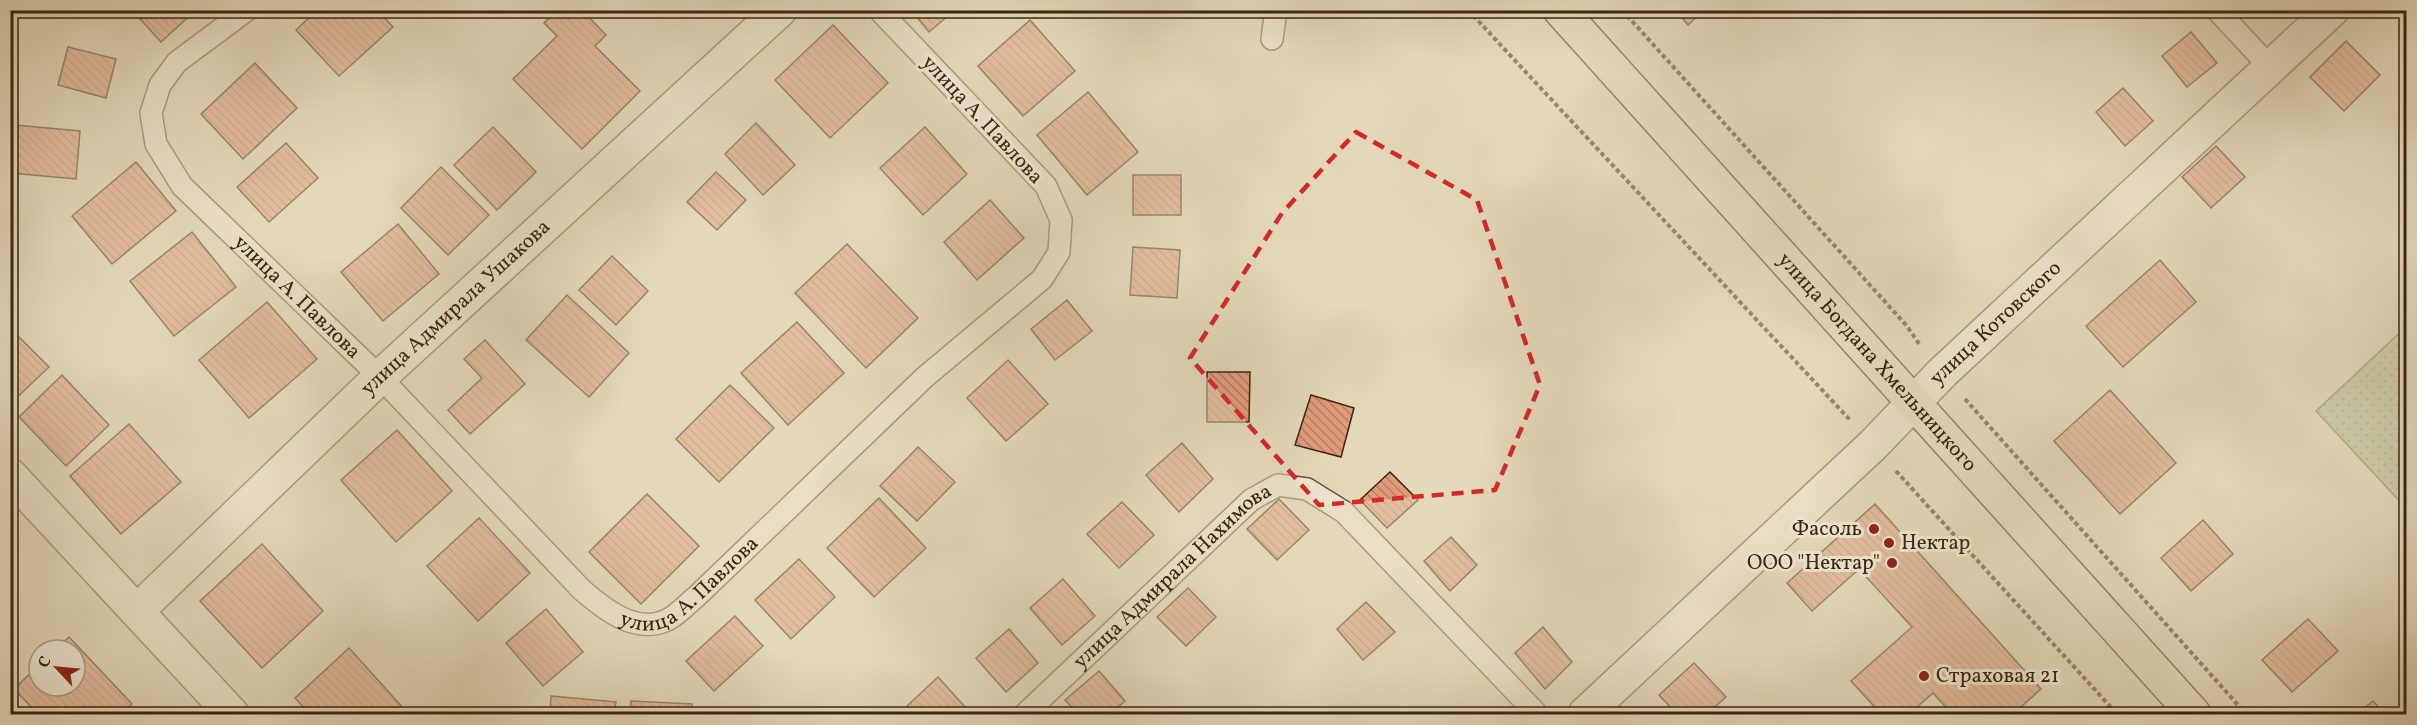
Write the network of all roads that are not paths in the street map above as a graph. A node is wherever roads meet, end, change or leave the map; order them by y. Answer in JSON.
{"nodes":[{"id":1,"x":247,"y":10,"type":"edge"},
{"id":2,"x":780,"y":10,"type":"edge"},
{"id":3,"x":879,"y":10,"type":"edge"},
{"id":4,"x":1276,"y":10,"type":"edge"},
{"id":5,"x":1560,"y":10,"type":"edge"},
{"id":6,"x":2217,"y":10,"type":"edge"},
{"id":7,"x":2332,"y":10,"type":"edge"},
{"id":8,"x":1272,"y":39,"type":"dead end"},
{"id":9,"x":2270,"y":67,"type":"junction"},
{"id":10,"x":380,"y":377,"type":"junction"},
{"id":11,"x":1914,"y":403,"type":"junction"},
{"id":12,"x":10,"y":476,"type":"edge"},
{"id":13,"x":137,"y":611,"type":"junction"},
{"id":14,"x":232,"y":714,"type":"edge"},
{"id":15,"x":1024,"y":714,"type":"edge"},
{"id":16,"x":1537,"y":714,"type":"edge"},
{"id":17,"x":1585,"y":714,"type":"edge"},
{"id":18,"x":2194,"y":714,"type":"edge"}],
"edges":[{"from":1,"to":10,"type":"lane","name":"улица А. Павлова"},
{"from":2,"to":10,"type":"street","name":"улица Адмирала Ушакова"},
{"from":3,"to":10,"type":"lane","name":"улица А. Павлова"},
{"from":4,"to":8,"type":"lane"},
{"from":5,"to":11,"type":"main road","name":"улица Богдана Хмельницкого"},
{"from":6,"to":9,"type":"lane"},
{"from":7,"to":9,"type":"street","name":"улица Котовского"},
{"from":9,"to":11,"type":"street","name":"улица Котовского"},
{"from":10,"to":13,"type":"street","name":"улица Адмирала Ушакова"},
{"from":11,"to":17,"type":"street","name":"улица Котовского"},
{"from":11,"to":18,"type":"main road","name":"улица Богдана Хмельницкого"},
{"from":12,"to":13,"type":"street"},
{"from":13,"to":14,"type":"street"},
{"from":15,"to":16,"type":"lane","name":"улица Адмирала Нахимова"}]}
